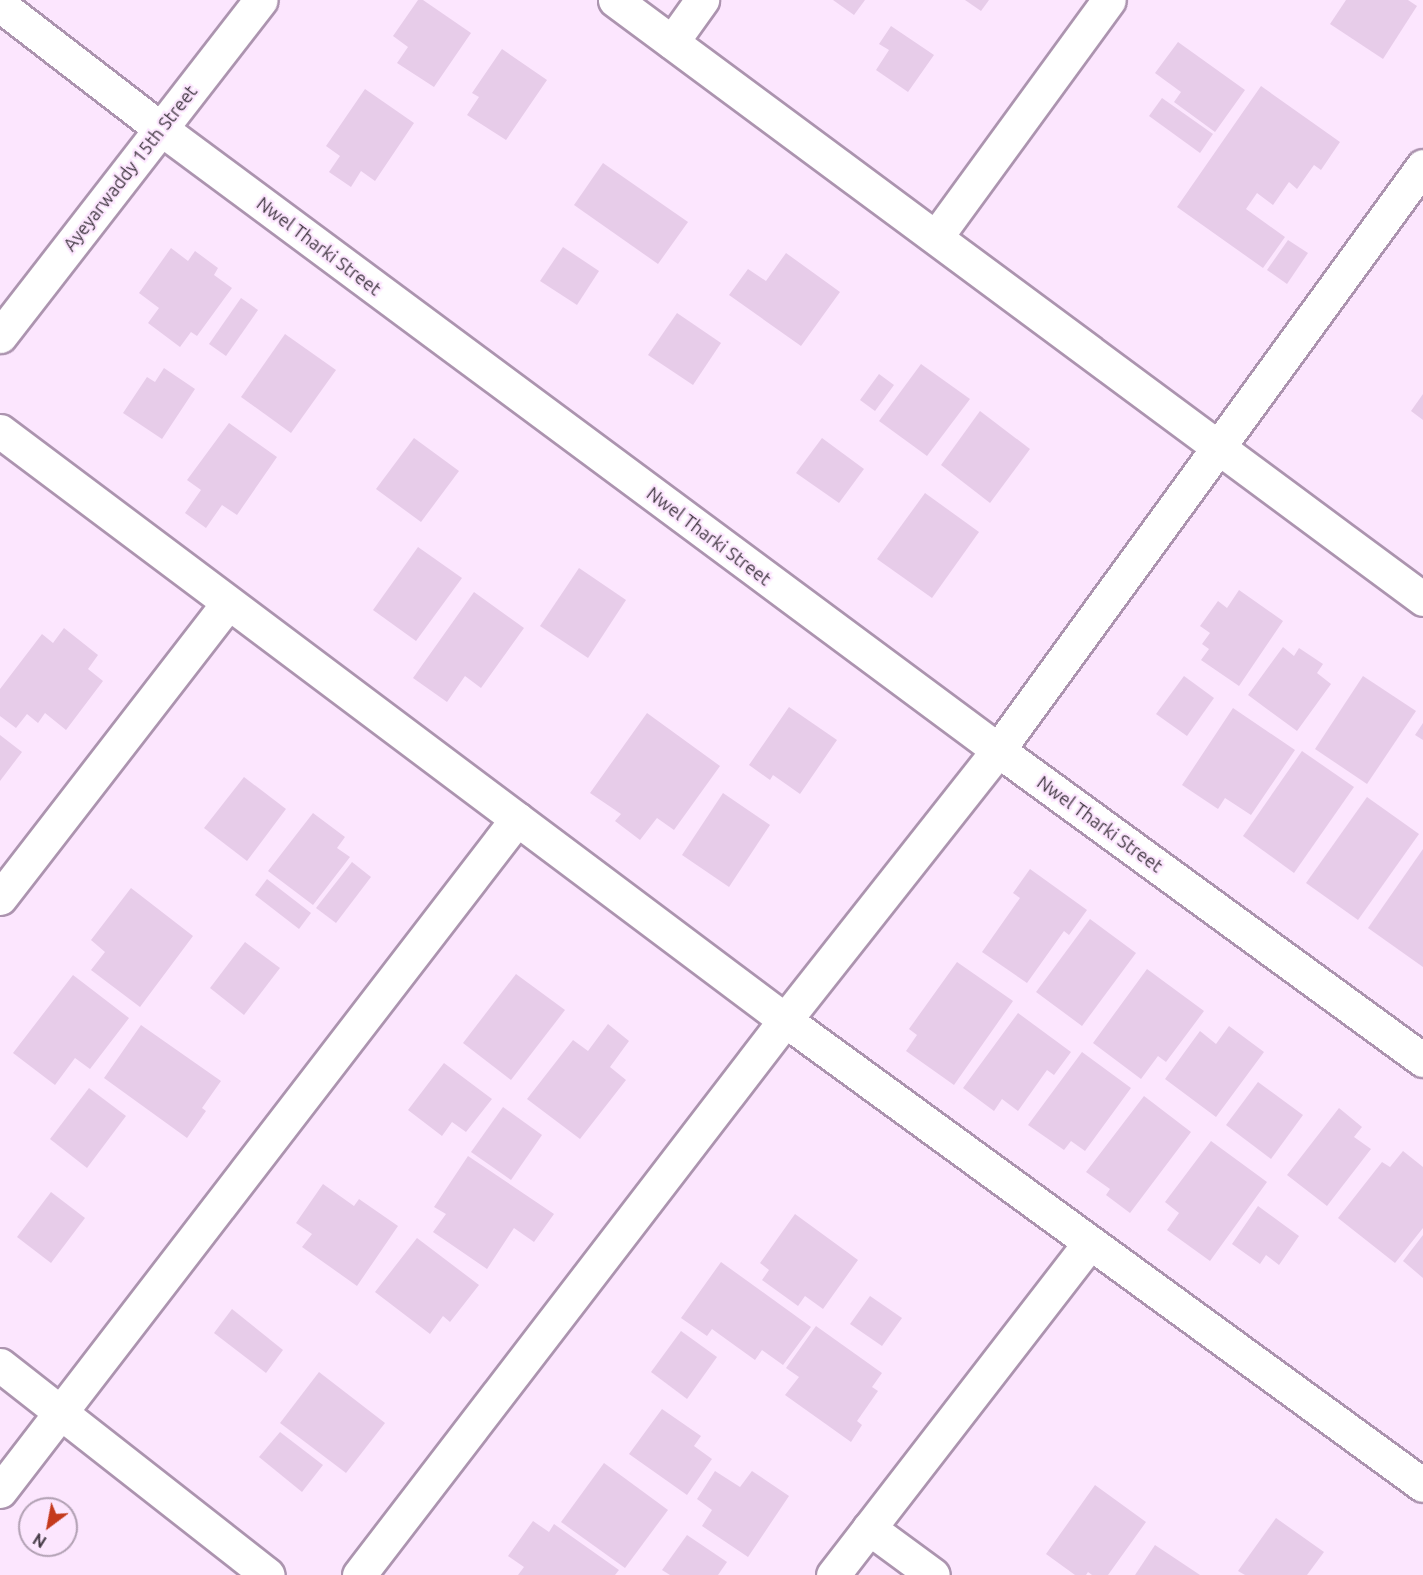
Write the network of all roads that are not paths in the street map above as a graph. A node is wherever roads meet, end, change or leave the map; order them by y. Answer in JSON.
{"nodes":[{"id":1,"x":261,"y":0,"type":"edge"},
{"id":2,"x":615,"y":0,"type":"edge"},
{"id":3,"x":702,"y":0,"type":"edge"},
{"id":4,"x":1109,"y":0,"type":"edge"},
{"id":5,"x":0,"y":5,"type":"edge"},
{"id":6,"x":672,"y":42,"type":"junction"},
{"id":7,"x":160,"y":128,"type":"junction"},
{"id":8,"x":1423,"y":166,"type":"edge"},
{"id":9,"x":936,"y":237,"type":"junction"},
{"id":10,"x":0,"y":336,"type":"edge"},
{"id":11,"x":0,"y":431,"type":"edge"},
{"id":12,"x":1218,"y":445,"type":"junction"},
{"id":13,"x":1423,"y":599,"type":"edge"},
{"id":14,"x":228,"y":603,"type":"junction"},
{"id":15,"x":998,"y":750,"type":"junction"},
{"id":16,"x":517,"y":819,"type":"junction"},
{"id":17,"x":0,"y":898,"type":"edge"},
{"id":18,"x":785,"y":1020,"type":"junction"},
{"id":19,"x":1423,"y":1060,"type":"edge"},
{"id":20,"x":1090,"y":1243,"type":"junction"},
{"id":21,"x":0,"y":1365,"type":"edge"},
{"id":22,"x":60,"y":1413,"type":"junction"},
{"id":23,"x":1423,"y":1485,"type":"edge"},
{"id":24,"x":0,"y":1491,"type":"edge"},
{"id":25,"x":869,"y":1528,"type":"junction"},
{"id":26,"x":267,"y":1575,"type":"edge"},
{"id":27,"x":359,"y":1575,"type":"edge"},
{"id":28,"x":833,"y":1575,"type":"edge"},
{"id":29,"x":933,"y":1575,"type":"edge"}],
"edges":[{"from":1,"to":7,"type":"street","name":"Ayeyarwaddy 15th Street"},
{"from":2,"to":6,"type":"street"},
{"from":3,"to":6,"type":"street"},
{"from":4,"to":9,"type":"street"},
{"from":5,"to":7,"type":"street","name":"Nwel Tharki Street"},
{"from":6,"to":9,"type":"street"},
{"from":7,"to":10,"type":"street","name":"Ayeyarwaddy 15th Street"},
{"from":7,"to":15,"type":"street","name":"Nwel Tharki Street"},
{"from":8,"to":12,"type":"street"},
{"from":9,"to":12,"type":"street"},
{"from":11,"to":14,"type":"street"},
{"from":12,"to":13,"type":"street"},
{"from":12,"to":15,"type":"street"},
{"from":14,"to":16,"type":"street"},
{"from":14,"to":17,"type":"street"},
{"from":15,"to":18,"type":"street"},
{"from":15,"to":19,"type":"street","name":"Nwel Tharki Street"},
{"from":16,"to":18,"type":"street"},
{"from":16,"to":22,"type":"street"},
{"from":18,"to":20,"type":"street"},
{"from":18,"to":27,"type":"street"},
{"from":20,"to":23,"type":"street"},
{"from":20,"to":25,"type":"street"},
{"from":21,"to":22,"type":"street"},
{"from":22,"to":24,"type":"street"},
{"from":22,"to":26,"type":"street"},
{"from":25,"to":28,"type":"street"},
{"from":25,"to":29,"type":"street"}]}
